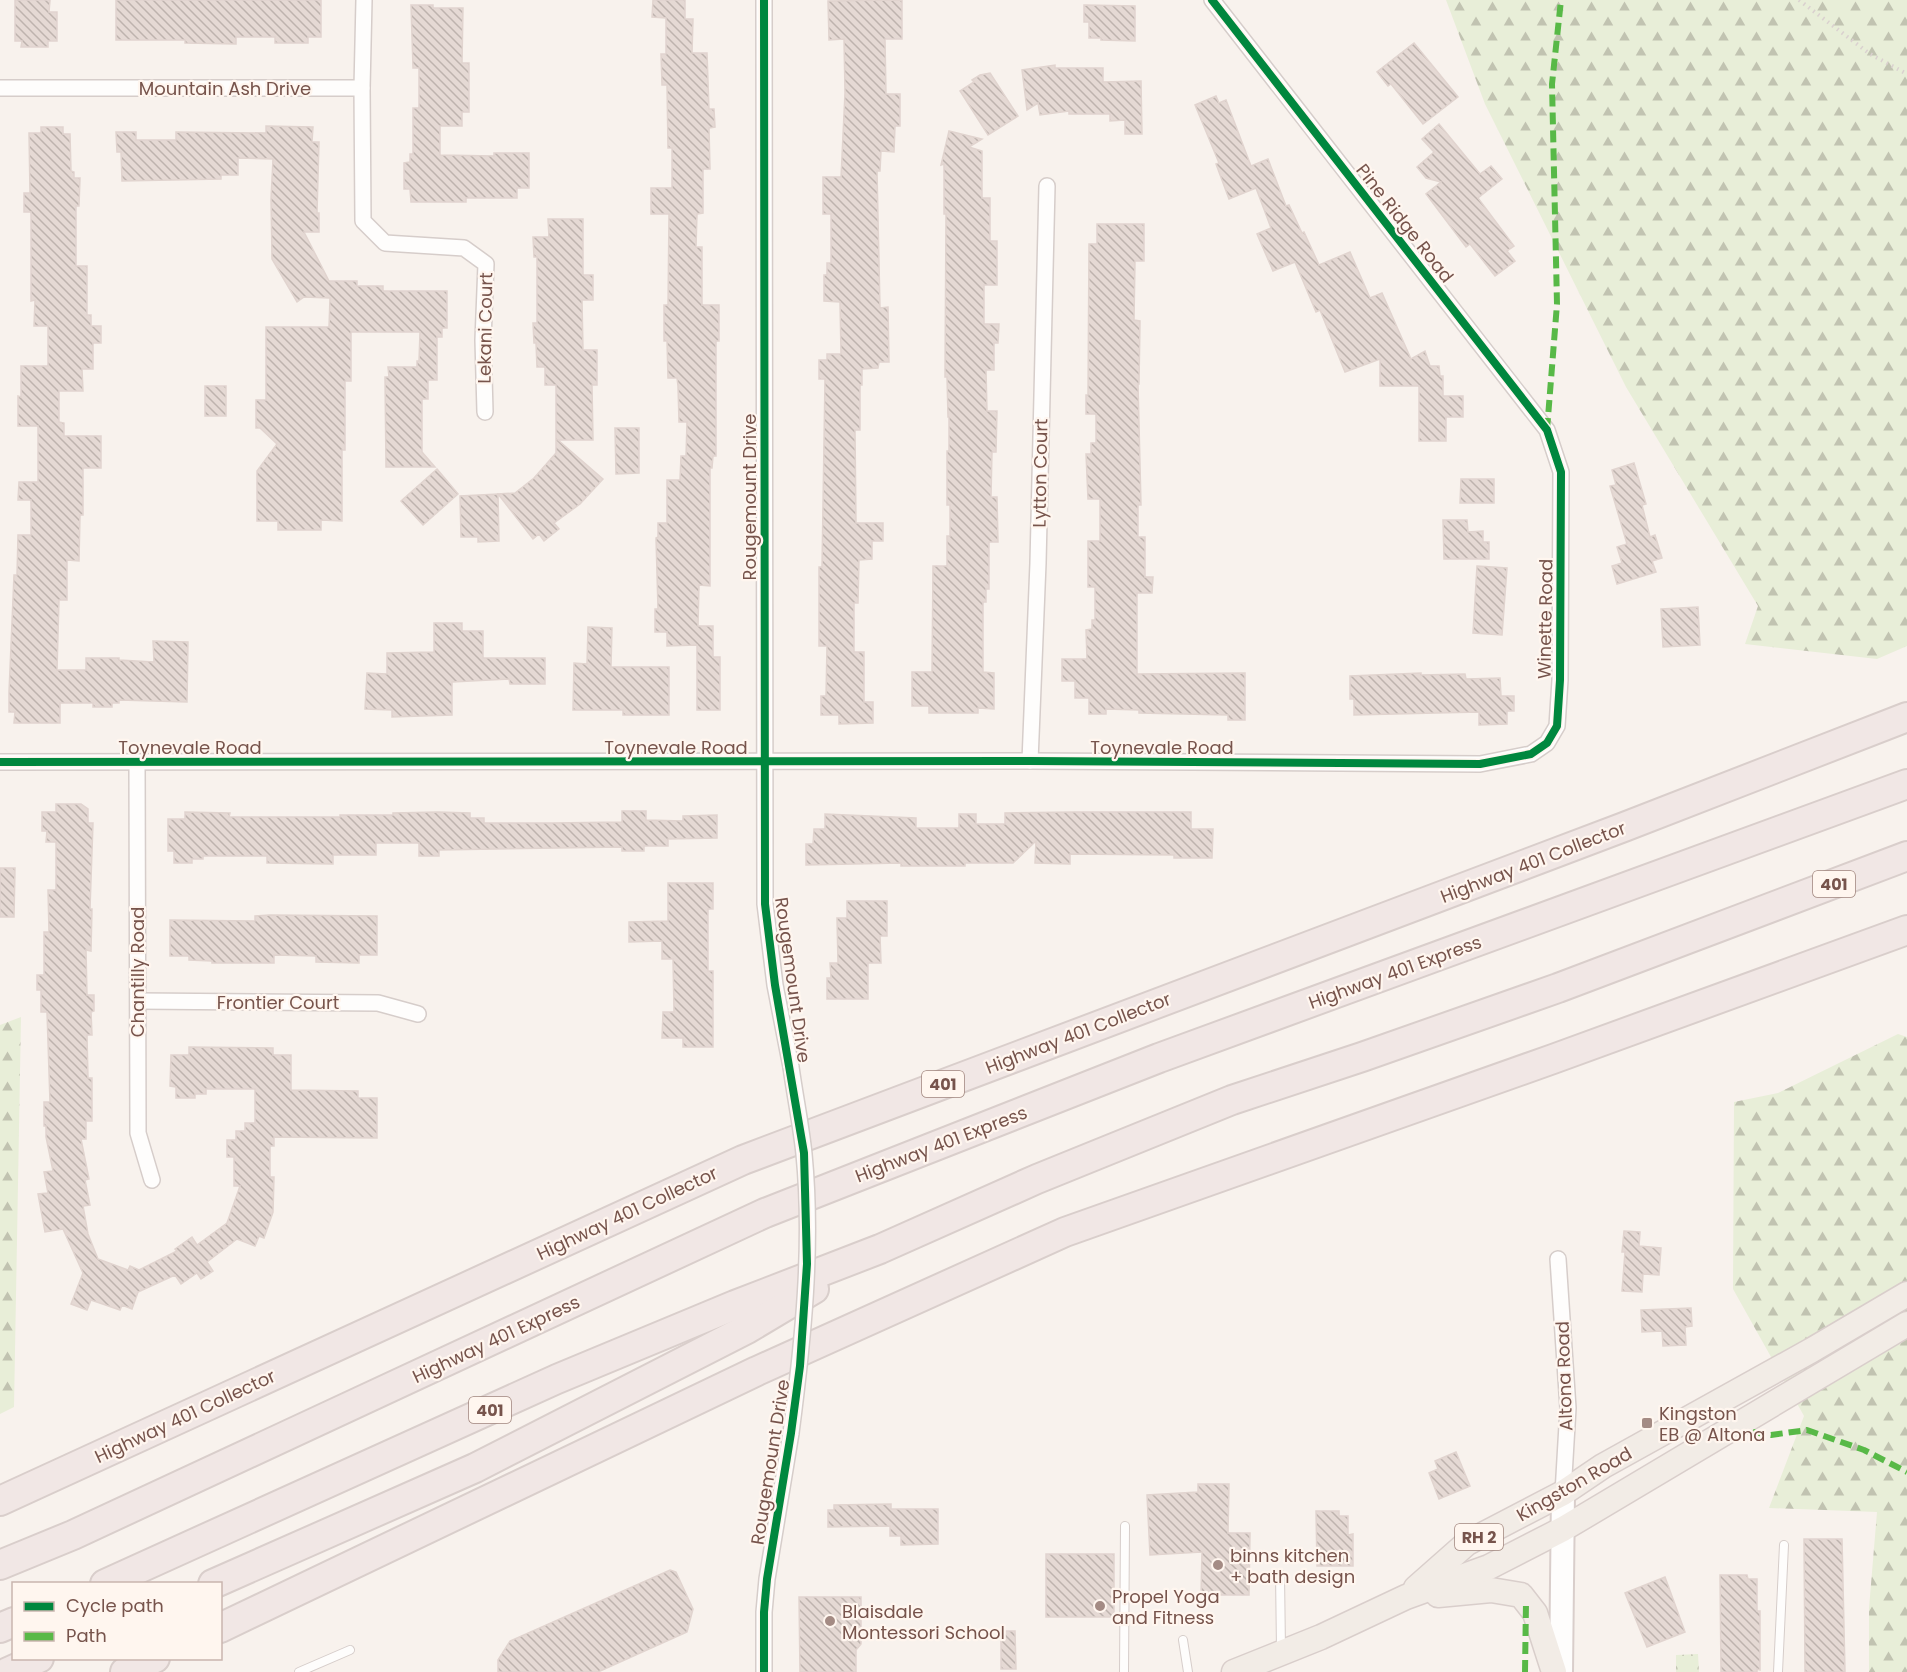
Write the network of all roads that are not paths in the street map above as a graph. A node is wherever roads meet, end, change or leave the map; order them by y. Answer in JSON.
{"nodes":[{"id":1,"x":364,"y":0,"type":"edge"},
{"id":2,"x":764,"y":0,"type":"edge"},
{"id":3,"x":1212,"y":0,"type":"edge"},
{"id":4,"x":0,"y":88,"type":"edge"},
{"id":5,"x":362,"y":88,"type":"junction"},
{"id":6,"x":1047,"y":186,"type":"dead end"},
{"id":7,"x":485,"y":411,"type":"dead end"},
{"id":8,"x":1561,"y":472,"type":"joint"},
{"id":9,"x":1907,"y":717,"type":"edge"},
{"id":10,"x":1531,"y":754,"type":"joint"},
{"id":11,"x":1030,"y":761,"type":"junction"},
{"id":12,"x":0,"y":762,"type":"edge"},
{"id":13,"x":137,"y":762,"type":"junction"},
{"id":14,"x":765,"y":762,"type":"junction"},
{"id":15,"x":1907,"y":784,"type":"edge"},
{"id":16,"x":1907,"y":856,"type":"edge"},
{"id":17,"x":1907,"y":930,"type":"edge"},
{"id":18,"x":138,"y":1001,"type":"junction"},
{"id":19,"x":418,"y":1014,"type":"dead end"},
{"id":20,"x":152,"y":1180,"type":"dead end"},
{"id":21,"x":880,"y":1249,"type":"junction"},
{"id":22,"x":1558,"y":1259,"type":"dead end"},
{"id":23,"x":1907,"y":1294,"type":"edge"},
{"id":24,"x":1907,"y":1324,"type":"edge"},
{"id":25,"x":1563,"y":1493,"type":"junction"},
{"id":26,"x":0,"y":1501,"type":"edge"},
{"id":27,"x":1125,"y":1526,"type":"dead end"},
{"id":28,"x":1563,"y":1528,"type":"junction"},
{"id":29,"x":1784,"y":1545,"type":"dead end"},
{"id":30,"x":0,"y":1566,"type":"edge"},
{"id":31,"x":1280,"y":1574,"type":"dead end"},
{"id":32,"x":109,"y":1582,"type":"edge"},
{"id":33,"x":218,"y":1582,"type":"edge"},
{"id":34,"x":1406,"y":1597,"type":"junction"},
{"id":35,"x":222,"y":1627,"type":"edge"},
{"id":36,"x":1183,"y":1640,"type":"dead end"},
{"id":37,"x":350,"y":1650,"type":"dead end"},
{"id":38,"x":1281,"y":1654,"type":"junction"},
{"id":39,"x":37,"y":1660,"type":"edge"},
{"id":40,"x":153,"y":1660,"type":"edge"},
{"id":41,"x":8,"y":1672,"type":"edge"},
{"id":42,"x":125,"y":1672,"type":"edge"},
{"id":43,"x":299,"y":1672,"type":"edge"},
{"id":44,"x":764,"y":1672,"type":"edge"},
{"id":45,"x":1124,"y":1672,"type":"edge"},
{"id":46,"x":1188,"y":1672,"type":"edge"},
{"id":47,"x":1234,"y":1672,"type":"edge"},
{"id":48,"x":1554,"y":1672,"type":"edge"},
{"id":49,"x":1561,"y":1672,"type":"edge"},
{"id":50,"x":1778,"y":1672,"type":"edge"}],
"edges":[{"from":1,"to":5,"type":"street"},
{"from":2,"to":14,"type":"street","name":"Rougemount Drive"},
{"from":3,"to":8,"type":"street","name":"Pine Ridge Road"},
{"from":4,"to":5,"type":"street","name":"Mountain Ash Drive"},
{"from":5,"to":7,"type":"street","name":"Lekani Court"},
{"from":6,"to":11,"type":"street","name":"Lytton Court"},
{"from":8,"to":10,"type":"street","name":"Winette Road"},
{"from":9,"to":26,"type":"highway","name":"Highway 401 Collector","number":"401"},
{"from":10,"to":11,"type":"street","name":"Toynevale Road"},
{"from":11,"to":14,"type":"street","name":"Toynevale Road"},
{"from":12,"to":13,"type":"street","name":"Toynevale Road"},
{"from":13,"to":14,"type":"street","name":"Toynevale Road"},
{"from":13,"to":18,"type":"street","name":"Chantilly Road"},
{"from":14,"to":44,"type":"street","name":"Rougemount Drive","bridge":true},
{"from":15,"to":30,"type":"highway","name":"Highway 401 Express"},
{"from":16,"to":21,"type":"highway","number":"401"},
{"from":17,"to":35,"type":"highway"},
{"from":18,"to":19,"type":"street","name":"Frontier Court"},
{"from":18,"to":20,"type":"street","name":"Chantilly Road"},
{"from":21,"to":32,"type":"highway","number":"401"},
{"from":21,"to":33,"type":"highway"},
{"from":22,"to":25,"type":"street","name":"Altona Road"},
{"from":23,"to":25,"type":"main road","name":"Kingston Road","number":"RH 2"},
{"from":24,"to":28,"type":"main road","name":"Kingston Road","number":"RH 2"},
{"from":25,"to":28,"type":"main road","name":"Altona Road"},
{"from":25,"to":34,"type":"main road","name":"Kingston Road","number":"RH 2"},
{"from":27,"to":45,"type":"lane"},
{"from":28,"to":34,"type":"main road","name":"Kingston Road","number":"RH 2"},
{"from":28,"to":49,"type":"main road","name":"Altona Road"},
{"from":29,"to":50,"type":"lane"},
{"from":31,"to":38,"type":"lane"},
{"from":34,"to":38,"type":"main road","name":"Kingston Road","number":"RH 2"},
{"from":34,"to":48,"type":"main road"},
{"from":36,"to":46,"type":"lane"},
{"from":37,"to":43,"type":"lane"},
{"from":38,"to":47,"type":"main road","name":"Kingston Road","number":"RH 2"},
{"from":39,"to":41,"type":"highway"},
{"from":40,"to":42,"type":"highway"}]}
